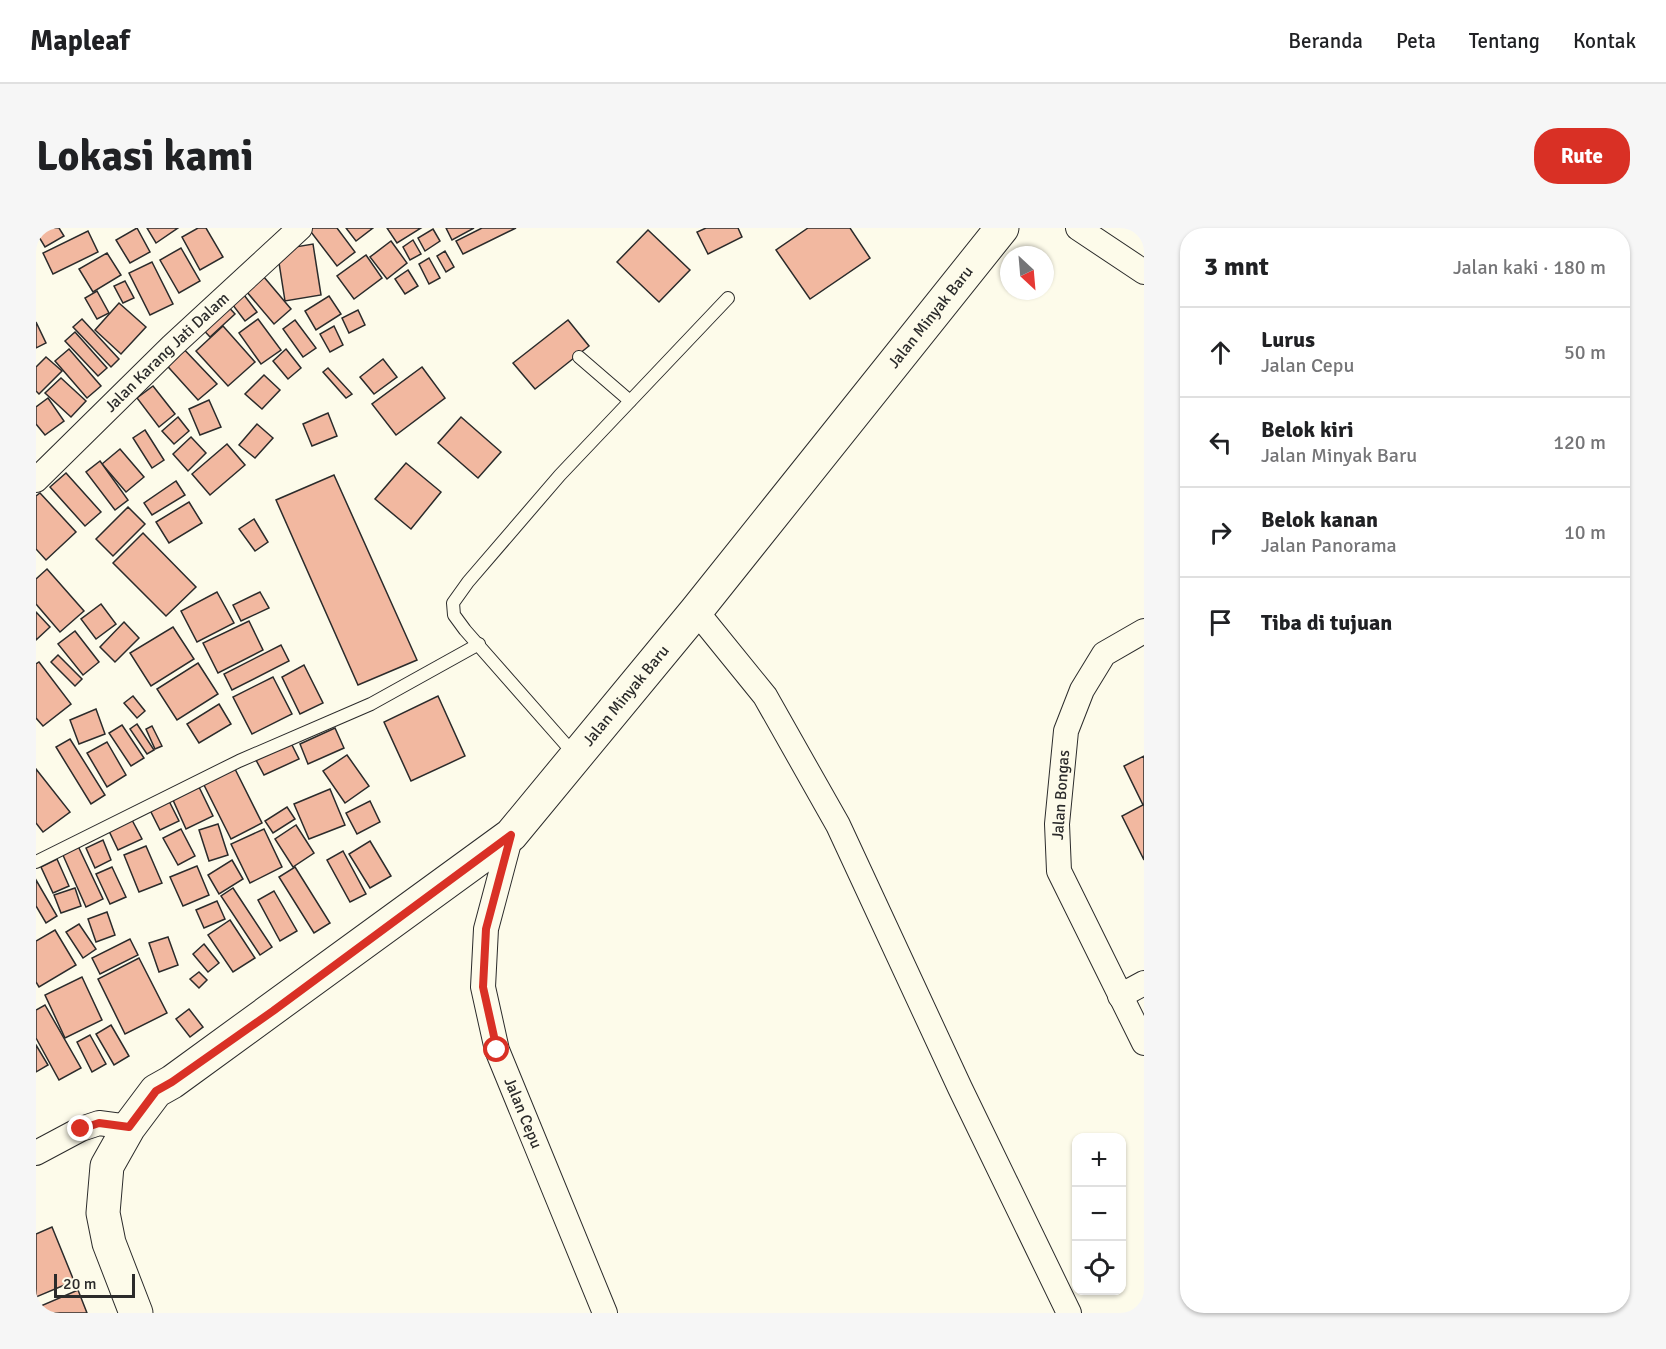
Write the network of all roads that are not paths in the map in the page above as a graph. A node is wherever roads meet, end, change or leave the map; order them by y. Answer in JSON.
{"nodes":[{"id":1,"x":300,"y":228,"type":"edge"},
{"id":2,"x":1002,"y":228,"type":"edge"},
{"id":3,"x":1078,"y":228,"type":"edge"},
{"id":4,"x":1144,"y":272,"type":"edge"},
{"id":5,"x":728,"y":298,"type":"dead end"},
{"id":6,"x":579,"y":357,"type":"dead end"},
{"id":7,"x":630,"y":401,"type":"junction"},
{"id":8,"x":39,"y":473,"type":"edge"},
{"id":9,"x":696,"y":611,"type":"junction"},
{"id":10,"x":1144,"y":631,"type":"edge"},
{"id":11,"x":479,"y":644,"type":"junction"},
{"id":12,"x":576,"y":756,"type":"junction"},
{"id":13,"x":511,"y":835,"type":"junction"},
{"id":14,"x":36,"y":862,"type":"edge"},
{"id":15,"x":1144,"y":984,"type":"edge"},
{"id":16,"x":1120,"y":996,"type":"junction"},
{"id":17,"x":1144,"y":1043,"type":"edge"},
{"id":18,"x":172,"y":1082,"type":"junction"},
{"id":19,"x":129,"y":1127,"type":"junction"},
{"id":20,"x":36,"y":1153,"type":"edge"},
{"id":21,"x":105,"y":1182,"type":"junction"},
{"id":22,"x":136,"y":1313,"type":"edge"},
{"id":23,"x":605,"y":1313,"type":"edge"},
{"id":24,"x":1069,"y":1313,"type":"edge"}],
"edges":[{"from":1,"to":8,"type":"street","name":"Jalan Karang Jati Dalam"},
{"from":2,"to":9,"type":"main road","name":"Jalan Minyak Baru"},
{"from":3,"to":4,"type":"street"},
{"from":5,"to":7,"type":"lane"},
{"from":6,"to":7,"type":"lane"},
{"from":7,"to":11,"type":"lane"},
{"from":9,"to":12,"type":"main road","name":"Jalan Minyak Baru"},
{"from":9,"to":24,"type":"street"},
{"from":10,"to":16,"type":"street","name":"Jalan Bongas"},
{"from":11,"to":12,"type":"lane"},
{"from":11,"to":14,"type":"lane"},
{"from":12,"to":13,"type":"main road","name":"Jalan Minyak Baru"},
{"from":13,"to":18,"type":"main road","name":"Jalan Minyak Baru"},
{"from":13,"to":23,"type":"street","name":"Jalan Cepu"},
{"from":15,"to":16,"type":"street"},
{"from":16,"to":17,"type":"street","name":"Jalan Bongas"},
{"from":18,"to":19,"type":"main road","name":"Jalan Minyak Baru"},
{"from":18,"to":21,"type":"main road","name":"Jalan Minyak Baru"},
{"from":19,"to":20,"type":"street"},
{"from":19,"to":21,"type":"main road","name":"Jalan Minyak Baru"},
{"from":21,"to":22,"type":"main road","name":"Jalan Minyak Baru"}]}
